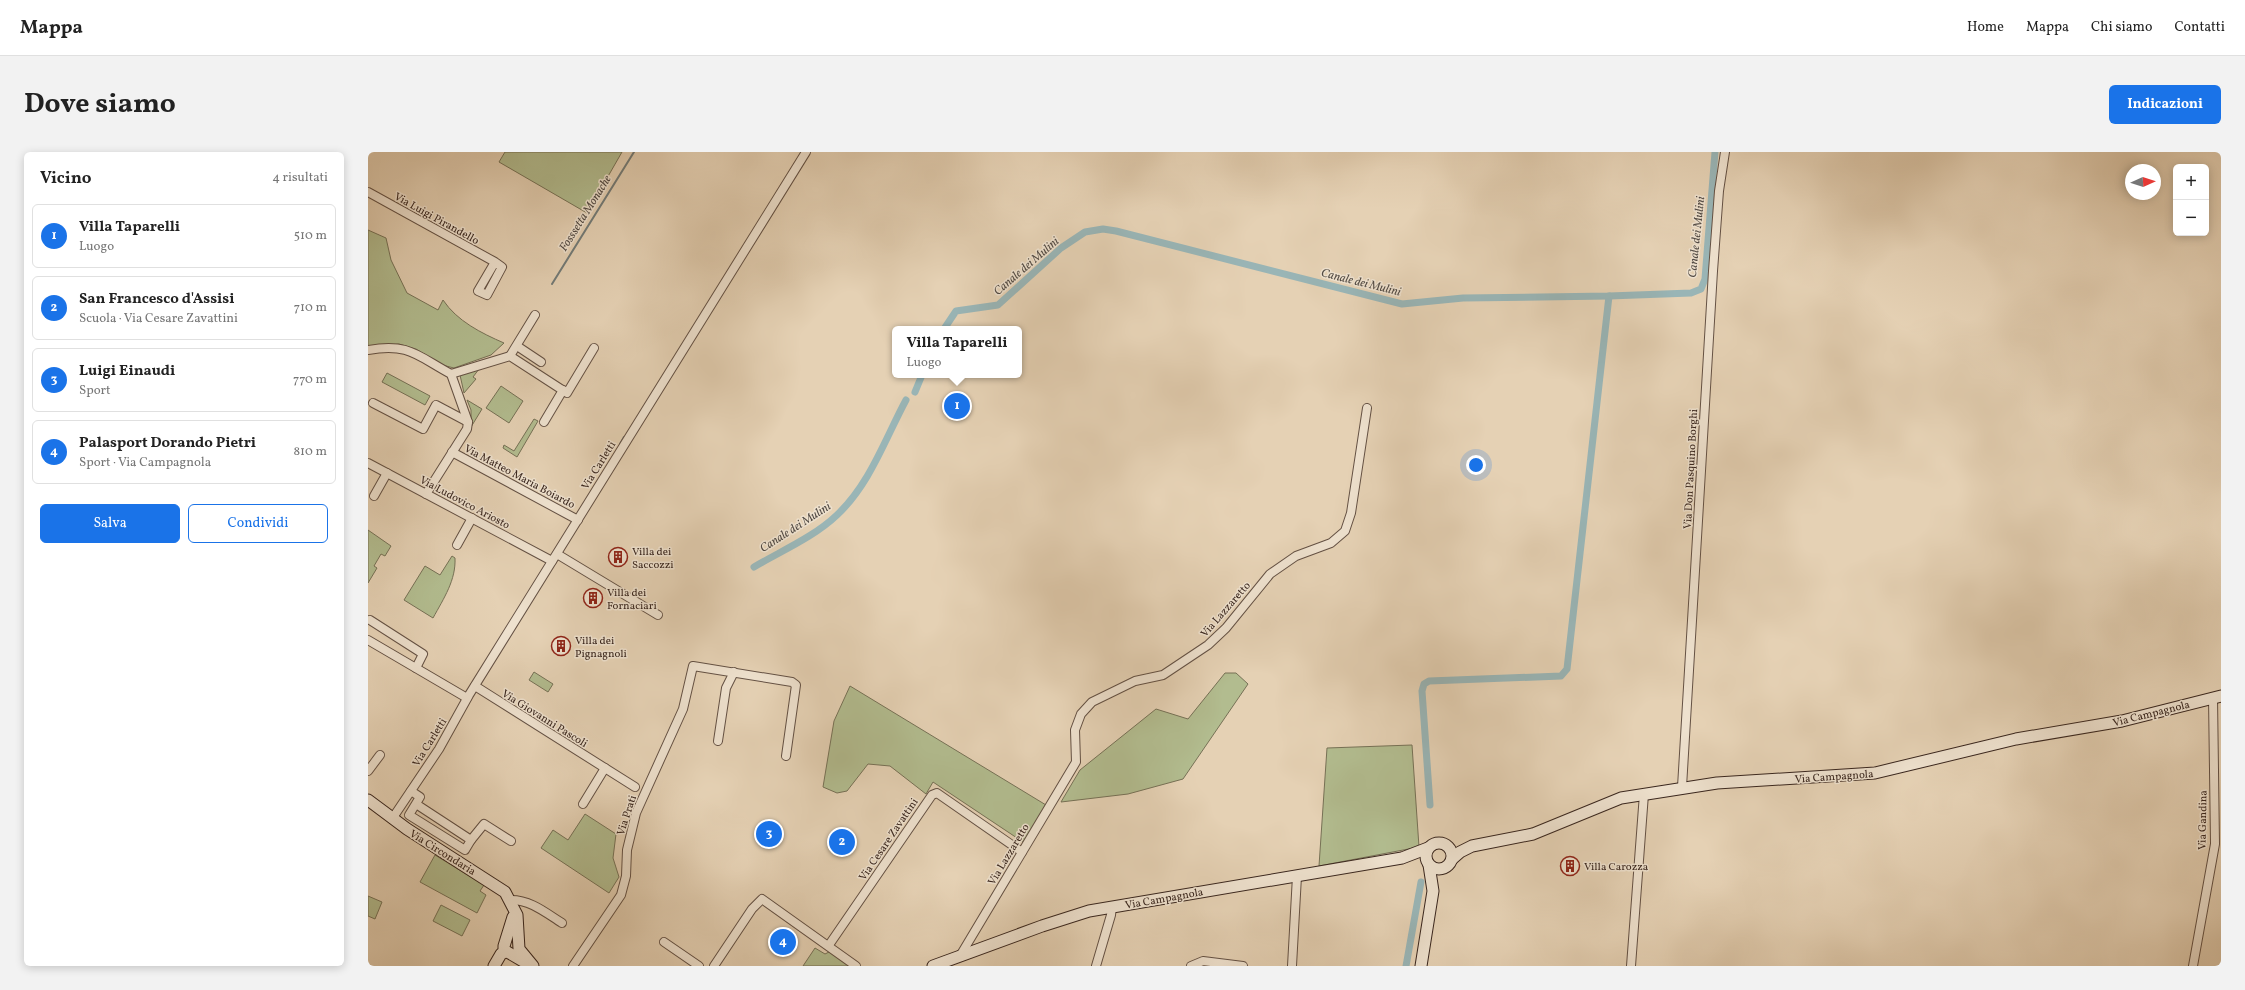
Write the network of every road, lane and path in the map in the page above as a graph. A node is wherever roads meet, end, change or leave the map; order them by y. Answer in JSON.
{"nodes":[{"id":1,"x":806,"y":152,"type":"edge"},
{"id":2,"x":1721,"y":152,"type":"edge"},
{"id":3,"x":368,"y":192,"type":"edge"},
{"id":4,"x":495,"y":262,"type":"dead end"},
{"id":5,"x":535,"y":315,"type":"dead end"},
{"id":6,"x":517,"y":346,"type":"junction"},
{"id":7,"x":594,"y":348,"type":"dead end"},
{"id":8,"x":368,"y":350,"type":"edge"},
{"id":9,"x":510,"y":356,"type":"junction"},
{"id":10,"x":541,"y":362,"type":"dead end"},
{"id":11,"x":451,"y":374,"type":"junction"},
{"id":12,"x":563,"y":390,"type":"junction"},
{"id":13,"x":373,"y":403,"type":"dead end"},
{"id":14,"x":1367,"y":408,"type":"dead end"},
{"id":15,"x":468,"y":422,"type":"junction"},
{"id":16,"x":544,"y":422,"type":"dead end"},
{"id":17,"x":452,"y":452,"type":"junction"},
{"id":18,"x":368,"y":463,"type":"edge"},
{"id":19,"x":387,"y":473,"type":"junction"},
{"id":20,"x":426,"y":494,"type":"junction"},
{"id":21,"x":374,"y":496,"type":"dead end"},
{"id":22,"x":472,"y":518,"type":"junction"},
{"id":23,"x":578,"y":520,"type":"junction"},
{"id":24,"x":457,"y":545,"type":"dead end"},
{"id":25,"x":557,"y":554,"type":"junction"},
{"id":26,"x":552,"y":562,"type":"junction"},
{"id":27,"x":658,"y":615,"type":"dead end"},
{"id":28,"x":370,"y":620,"type":"dead end"},
{"id":29,"x":368,"y":640,"type":"edge"},
{"id":30,"x":416,"y":668,"type":"junction"},
{"id":31,"x":734,"y":672,"type":"junction"},
{"id":32,"x":475,"y":686,"type":"junction"},
{"id":33,"x":2217,"y":696,"type":"edge"},
{"id":34,"x":467,"y":698,"type":"junction"},
{"id":35,"x":718,"y":741,"type":"dead end"},
{"id":36,"x":380,"y":755,"type":"dead end"},
{"id":37,"x":786,"y":756,"type":"dead end"},
{"id":38,"x":605,"y":768,"type":"junction"},
{"id":39,"x":368,"y":771,"type":"edge"},
{"id":40,"x":635,"y":787,"type":"dead end"},
{"id":41,"x":1682,"y":787,"type":"junction"},
{"id":42,"x":411,"y":791,"type":"junction"},
{"id":43,"x":1644,"y":794,"type":"junction"},
{"id":44,"x":368,"y":800,"type":"edge"},
{"id":45,"x":416,"y":804,"type":"junction"},
{"id":46,"x":583,"y":804,"type":"dead end"},
{"id":47,"x":392,"y":819,"type":"junction"},
{"id":48,"x":471,"y":840,"type":"junction"},
{"id":49,"x":511,"y":841,"type":"dead end"},
{"id":50,"x":1447,"y":846,"type":"junction"},
{"id":51,"x":1472,"y":846,"type":"junction"},
{"id":52,"x":1428,"y":848,"type":"junction"},
{"id":53,"x":1022,"y":852,"type":"junction"},
{"id":54,"x":1402,"y":858,"type":"junction"},
{"id":55,"x":1448,"y":863,"type":"junction"},
{"id":56,"x":1428,"y":864,"type":"junction"},
{"id":57,"x":1297,"y":876,"type":"junction"},
{"id":58,"x":1433,"y":891,"type":"junction"},
{"id":59,"x":512,"y":903,"type":"junction"},
{"id":60,"x":1112,"y":907,"type":"junction"},
{"id":61,"x":562,"y":923,"type":"dead end"},
{"id":62,"x":664,"y":942,"type":"dead end"},
{"id":63,"x":829,"y":945,"type":"junction"},
{"id":64,"x":512,"y":948,"type":"junction"},
{"id":65,"x":960,"y":956,"type":"junction"},
{"id":66,"x":494,"y":966,"type":"edge"},
{"id":67,"x":532,"y":966,"type":"edge"},
{"id":68,"x":573,"y":966,"type":"edge"},
{"id":69,"x":699,"y":966,"type":"edge"},
{"id":70,"x":714,"y":966,"type":"edge"},
{"id":71,"x":856,"y":966,"type":"edge"},
{"id":72,"x":933,"y":966,"type":"edge"},
{"id":73,"x":1096,"y":966,"type":"edge"},
{"id":74,"x":1191,"y":966,"type":"edge"},
{"id":75,"x":1243,"y":966,"type":"edge"},
{"id":76,"x":1292,"y":966,"type":"edge"},
{"id":77,"x":1421,"y":966,"type":"edge"},
{"id":78,"x":1631,"y":966,"type":"edge"},
{"id":79,"x":2193,"y":966,"type":"edge"}],
"edges":[{"from":1,"to":23,"type":"street","name":"Via Carletti"},
{"from":2,"to":41,"type":"street","name":"Via Don Pasquino Borghi"},
{"from":3,"to":4,"type":"street","name":"Via Luigi Pirandello"},
{"from":5,"to":6,"type":"street"},
{"from":6,"to":9,"type":"street"},
{"from":6,"to":10,"type":"street"},
{"from":7,"to":12,"type":"street"},
{"from":8,"to":11,"type":"street"},
{"from":9,"to":11,"type":"street"},
{"from":9,"to":12,"type":"street"},
{"from":11,"to":15,"type":"street"},
{"from":12,"to":16,"type":"street"},
{"from":13,"to":15,"type":"street"},
{"from":14,"to":53,"type":"street","name":"Via Lazzaretto"},
{"from":15,"to":17,"type":"street"},
{"from":17,"to":20,"type":"street"},
{"from":17,"to":23,"type":"street","name":"Via Matteo Maria Boiardo"},
{"from":18,"to":19,"type":"street","name":"Via Ludovico Ariosto"},
{"from":19,"to":20,"type":"street","name":"Via Ludovico Ariosto"},
{"from":19,"to":21,"type":"street"},
{"from":20,"to":22,"type":"street","name":"Via Ludovico Ariosto"},
{"from":22,"to":24,"type":"street"},
{"from":22,"to":26,"type":"street","name":"Via Ludovico Ariosto"},
{"from":23,"to":25,"type":"street","name":"Via Carletti"},
{"from":25,"to":26,"type":"street","name":"Via Carletti"},
{"from":25,"to":27,"type":"street"},
{"from":26,"to":32,"type":"street","name":"Via Carletti"},
{"from":28,"to":30,"type":"street"},
{"from":29,"to":30,"type":"street"},
{"from":30,"to":34,"type":"street"},
{"from":31,"to":35,"type":"street"},
{"from":31,"to":37,"type":"street"},
{"from":31,"to":68,"type":"street","name":"Via Prati"},
{"from":32,"to":34,"type":"street","name":"Via Carletti"},
{"from":32,"to":38,"type":"street","name":"Via Giovanni Pascoli"},
{"from":33,"to":41,"type":"main road","name":"Via Campagnola"},
{"from":33,"to":79,"type":"street","name":"Via Gandina"},
{"from":34,"to":42,"type":"street","name":"Via Carletti"},
{"from":36,"to":39,"type":"street"},
{"from":38,"to":40,"type":"street","name":"Via Giovanni Pascoli"},
{"from":38,"to":46,"type":"street"},
{"from":41,"to":43,"type":"main road","name":"Via Campagnola"},
{"from":42,"to":45,"type":"street"},
{"from":42,"to":47,"type":"street","name":"Via Carletti"},
{"from":43,"to":51,"type":"main road","name":"Via Campagnola"},
{"from":43,"to":78,"type":"street"},
{"from":44,"to":47,"type":"main road","name":"Via Circondaria"},
{"from":45,"to":48,"type":"street"},
{"from":45,"to":48,"type":"street"},
{"from":47,"to":59,"type":"main road","name":"Via Circondaria"},
{"from":48,"to":49,"type":"street"},
{"from":50,"to":51,"type":"main road","name":"Via Campagnola"},
{"from":50,"to":52,"type":"main road","name":"Via Campagnola"},
{"from":50,"to":55,"type":"main road"},
{"from":51,"to":55,"type":"main road","name":"Via Campagnola"},
{"from":52,"to":54,"type":"main road","name":"Via Campagnola"},
{"from":52,"to":56,"type":"main road"},
{"from":53,"to":63,"type":"street","name":"Via Cesare Zavattini"},
{"from":53,"to":65,"type":"street","name":"Via Lazzaretto"},
{"from":54,"to":56,"type":"main road","name":"Via Campagnola"},
{"from":54,"to":57,"type":"main road","name":"Via Campagnola"},
{"from":55,"to":56,"type":"main road","name":"Via Campagnola"},
{"from":55,"to":58,"type":"main road"},
{"from":56,"to":58,"type":"main road"},
{"from":57,"to":60,"type":"main road","name":"Via Campagnola"},
{"from":57,"to":76,"type":"street"},
{"from":58,"to":77,"type":"main road"},
{"from":59,"to":61,"type":"street"},
{"from":59,"to":64,"type":"main road"},
{"from":60,"to":65,"type":"main road","name":"Via Campagnola"},
{"from":60,"to":73,"type":"street"},
{"from":62,"to":69,"type":"street"},
{"from":63,"to":70,"type":"street"},
{"from":63,"to":71,"type":"street"},
{"from":64,"to":66,"type":"main road"},
{"from":64,"to":67,"type":"main road"},
{"from":65,"to":72,"type":"main road","name":"Via Campagnola"},
{"from":74,"to":75,"type":"street"}]}
